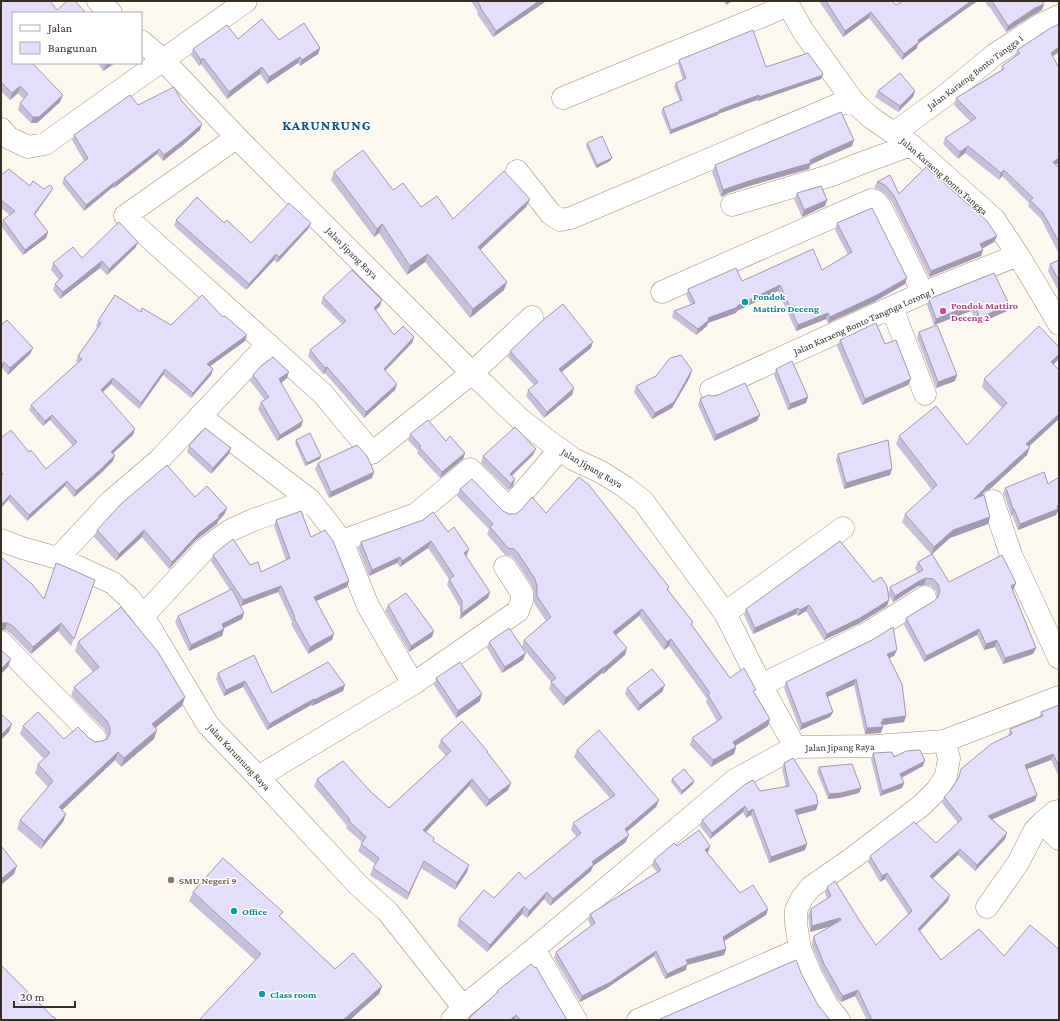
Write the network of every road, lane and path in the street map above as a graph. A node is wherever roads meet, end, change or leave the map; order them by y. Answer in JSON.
{"nodes":[{"id":1,"x":98,"y":1,"type":"edge"},
{"id":2,"x":246,"y":1,"type":"edge"},
{"id":3,"x":787,"y":3,"type":"edge"},
{"id":4,"x":110,"y":12,"type":"edge"},
{"id":5,"x":1059,"y":16,"type":"edge"},
{"id":6,"x":142,"y":42,"type":"edge"},
{"id":7,"x":163,"y":60,"type":"junction"},
{"id":8,"x":563,"y":98,"type":"dead end"},
{"id":9,"x":853,"y":101,"type":"junction"},
{"id":10,"x":1,"y":129,"type":"edge"},
{"id":11,"x":236,"y":138,"type":"junction"},
{"id":12,"x":902,"y":139,"type":"junction"},
{"id":13,"x":517,"y":171,"type":"dead end"},
{"id":14,"x":732,"y":206,"type":"dead end"},
{"id":15,"x":1018,"y":255,"type":"junction"},
{"id":16,"x":662,"y":292,"type":"dead end"},
{"id":17,"x":923,"y":293,"type":"junction"},
{"id":18,"x":892,"y":308,"type":"junction"},
{"id":19,"x":532,"y":317,"type":"dead end"},
{"id":20,"x":1059,"y":324,"type":"edge"},
{"id":21,"x":268,"y":344,"type":"junction"},
{"id":22,"x":472,"y":373,"type":"junction"},
{"id":23,"x":711,"y":390,"type":"dead end"},
{"id":24,"x":925,"y":394,"type":"dead end"},
{"id":25,"x":200,"y":416,"type":"junction"},
{"id":26,"x":560,"y":449,"type":"junction"},
{"id":27,"x":310,"y":500,"type":"junction"},
{"id":28,"x":993,"y":501,"type":"dead end"},
{"id":29,"x":843,"y":528,"type":"dead end"},
{"id":30,"x":1,"y":540,"type":"edge"},
{"id":31,"x":342,"y":541,"type":"junction"},
{"id":32,"x":58,"y":558,"type":"junction"},
{"id":33,"x":505,"y":567,"type":"dead end"},
{"id":34,"x":924,"y":597,"type":"dead end"},
{"id":35,"x":725,"y":613,"type":"junction"},
{"id":36,"x":143,"y":616,"type":"junction"},
{"id":37,"x":1,"y":642,"type":"edge"},
{"id":38,"x":1059,"y":658,"type":"edge"},
{"id":39,"x":413,"y":684,"type":"junction"},
{"id":40,"x":761,"y":685,"type":"junction"},
{"id":41,"x":1059,"y":697,"type":"edge"},
{"id":42,"x":95,"y":738,"type":"dead end"},
{"id":43,"x":944,"y":741,"type":"junction"},
{"id":44,"x":795,"y":748,"type":"junction"},
{"id":45,"x":258,"y":777,"type":"junction"},
{"id":46,"x":1059,"y":811,"type":"edge"},
{"id":47,"x":1042,"y":823,"type":"junction"},
{"id":48,"x":1059,"y":839,"type":"edge"},
{"id":49,"x":987,"y":907,"type":"dead end"},
{"id":50,"x":534,"y":949,"type":"junction"},
{"id":51,"x":800,"y":949,"type":"junction"},
{"id":52,"x":457,"y":1013,"type":"edge"},
{"id":53,"x":576,"y":1020,"type":"edge"},
{"id":54,"x":638,"y":1020,"type":"edge"},
{"id":55,"x":839,"y":1020,"type":"edge"}],
"edges":[{"from":1,"to":4,"type":"street"},
{"from":2,"to":7,"type":"street"},
{"from":3,"to":8,"type":"street"},
{"from":3,"to":9,"type":"street","name":"Jalan Karaeng Bonto Tangga"},
{"from":5,"to":12,"type":"street","name":"Jalan Karaeng Bonto Tangga 1"},
{"from":6,"to":7,"type":"street","name":"Jalan Jipang Raya"},
{"from":7,"to":10,"type":"street"},
{"from":7,"to":11,"type":"street","name":"Jalan Jipang Raya"},
{"from":9,"to":12,"type":"street","name":"Jalan Karaeng Bonto Tangga"},
{"from":9,"to":13,"type":"street"},
{"from":11,"to":21,"type":"street"},
{"from":11,"to":22,"type":"street","name":"Jalan Jipang Raya"},
{"from":12,"to":14,"type":"street","name":"Jalan Karaeng Bonto Tangga 1"},
{"from":12,"to":15,"type":"street","name":"Jalan Karaeng Bonto Tangga"},
{"from":15,"to":17,"type":"street","name":"Jalan Karaeng Bonto Tangnga Lorong 1"},
{"from":15,"to":20,"type":"street","name":"Jalan Karaeng Bonto Tangga"},
{"from":16,"to":17,"type":"street"},
{"from":17,"to":18,"type":"street","name":"Jalan Karaeng Bonto Tangnga Lorong 1"},
{"from":18,"to":23,"type":"street","name":"Jalan Karaeng Bonto Tangnga Lorong 1"},
{"from":18,"to":24,"type":"street"},
{"from":19,"to":22,"type":"street"},
{"from":21,"to":22,"type":"street"},
{"from":21,"to":25,"type":"street"},
{"from":22,"to":26,"type":"street","name":"Jalan Jipang Raya"},
{"from":25,"to":27,"type":"street"},
{"from":25,"to":32,"type":"street"},
{"from":26,"to":31,"type":"street"},
{"from":26,"to":35,"type":"street","name":"Jalan Jipang Raya"},
{"from":27,"to":31,"type":"street"},
{"from":27,"to":36,"type":"street"},
{"from":28,"to":38,"type":"street"},
{"from":29,"to":35,"type":"street"},
{"from":30,"to":32,"type":"street","name":"Jalan Karunrung Raya"},
{"from":31,"to":39,"type":"street"},
{"from":32,"to":36,"type":"street","name":"Jalan Karunrung Raya"},
{"from":33,"to":39,"type":"street"},
{"from":34,"to":40,"type":"street"},
{"from":35,"to":40,"type":"street","name":"Jalan Jipang Raya"},
{"from":36,"to":45,"type":"street","name":"Jalan Karunrung Raya"},
{"from":37,"to":42,"type":"street"},
{"from":39,"to":45,"type":"street"},
{"from":40,"to":44,"type":"street","name":"Jalan Jipang Raya"},
{"from":41,"to":43,"type":"street","name":"Jalan Jipang Raya"},
{"from":43,"to":44,"type":"street","name":"Jalan Jipang Raya"},
{"from":43,"to":51,"type":"street"},
{"from":44,"to":50,"type":"street"},
{"from":45,"to":52,"type":"street","name":"Jalan Karunrung Raya"},
{"from":46,"to":47,"type":"street"},
{"from":47,"to":48,"type":"street"},
{"from":47,"to":49,"type":"street"},
{"from":50,"to":52,"type":"street"},
{"from":50,"to":53,"type":"street"},
{"from":51,"to":54,"type":"street"},
{"from":51,"to":55,"type":"street"}]}
